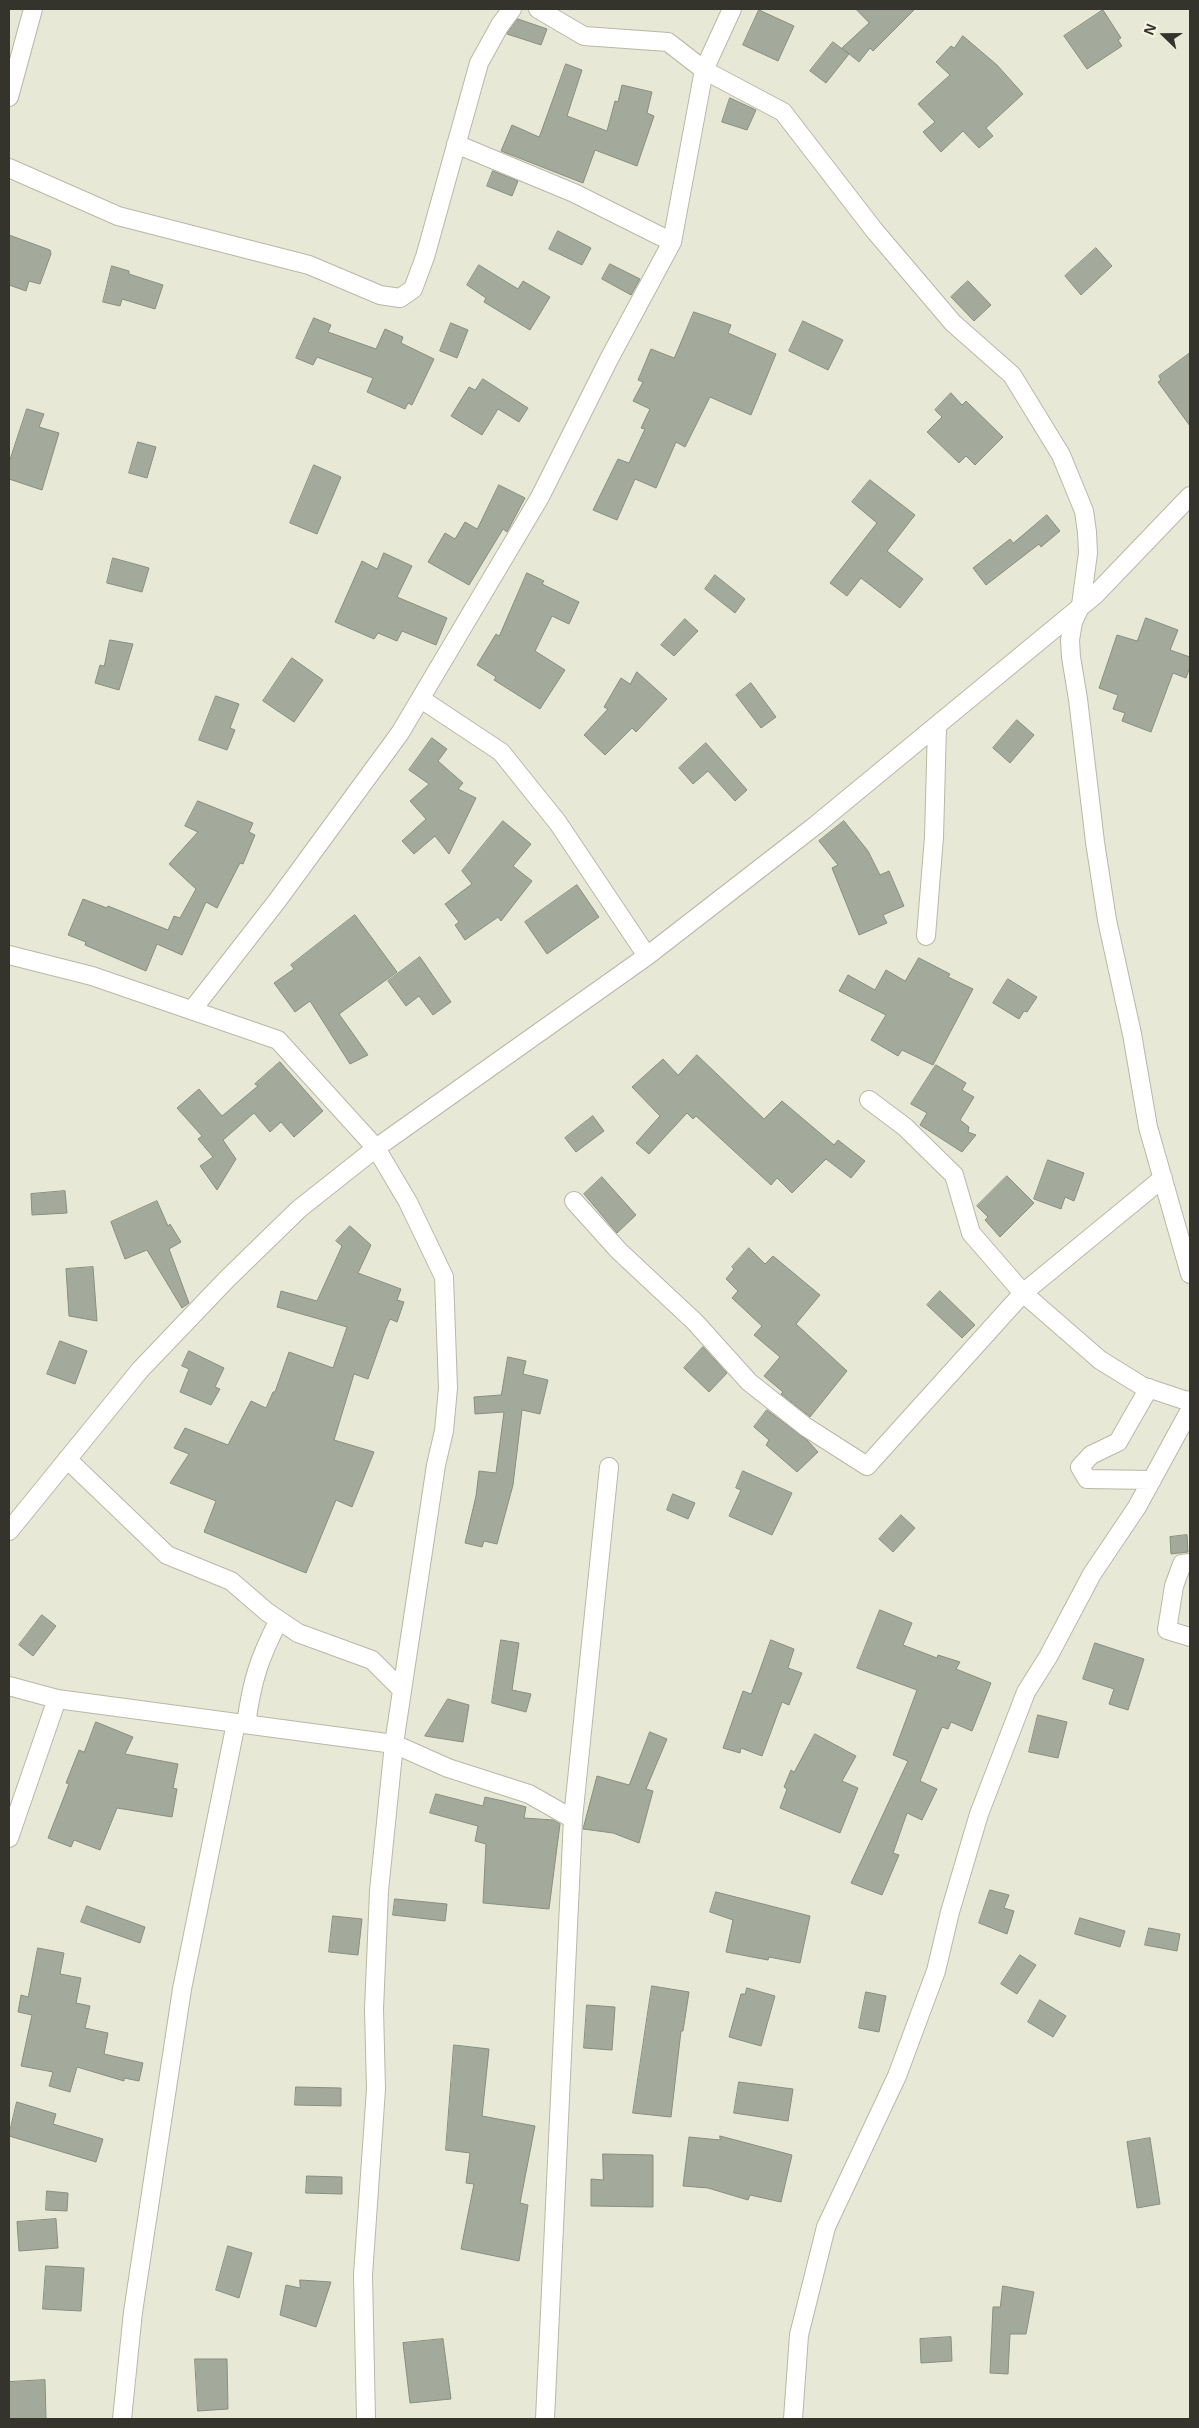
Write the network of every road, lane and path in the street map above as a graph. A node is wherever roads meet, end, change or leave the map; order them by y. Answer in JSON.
{"nodes":[{"id":1,"x":33,"y":9,"type":"edge"},
{"id":2,"x":512,"y":9,"type":"edge"},
{"id":3,"x":538,"y":9,"type":"edge"},
{"id":4,"x":732,"y":9,"type":"edge"},
{"id":5,"x":704,"y":70,"type":"junction"},
{"id":6,"x":9,"y":97,"type":"edge"},
{"id":7,"x":456,"y":144,"type":"junction"},
{"id":8,"x":9,"y":168,"type":"edge"},
{"id":9,"x":672,"y":242,"type":"junction"},
{"id":10,"x":1190,"y":496,"type":"edge"},
{"id":11,"x":1081,"y":605,"type":"junction"},
{"id":12,"x":421,"y":699,"type":"junction"},
{"id":13,"x":937,"y":726,"type":"junction"},
{"id":14,"x":926,"y":936,"type":"dead end"},
{"id":15,"x":9,"y":955,"type":"edge"},
{"id":16,"x":647,"y":956,"type":"junction"},
{"id":17,"x":192,"y":1010,"type":"junction"},
{"id":18,"x":869,"y":1100,"type":"dead end"},
{"id":19,"x":376,"y":1148,"type":"junction"},
{"id":20,"x":1163,"y":1178,"type":"junction"},
{"id":21,"x":574,"y":1201,"type":"dead end"},
{"id":22,"x":1190,"y":1274,"type":"edge"},
{"id":23,"x":1023,"y":1293,"type":"junction"},
{"id":24,"x":1149,"y":1388,"type":"junction"},
{"id":25,"x":1190,"y":1400,"type":"edge"},
{"id":26,"x":1190,"y":1410,"type":"edge"},
{"id":27,"x":67,"y":1459,"type":"junction"},
{"id":28,"x":609,"y":1467,"type":"dead end"},
{"id":29,"x":1152,"y":1480,"type":"junction"},
{"id":30,"x":9,"y":1531,"type":"edge"},
{"id":31,"x":1190,"y":1563,"type":"edge"},
{"id":32,"x":279,"y":1620,"type":"junction"},
{"id":33,"x":1190,"y":1637,"type":"edge"},
{"id":34,"x":9,"y":1686,"type":"edge"},
{"id":35,"x":402,"y":1690,"type":"junction"},
{"id":36,"x":57,"y":1699,"type":"junction"},
{"id":37,"x":241,"y":1723,"type":"junction"},
{"id":38,"x":394,"y":1744,"type":"junction"},
{"id":39,"x":573,"y":1819,"type":"junction"},
{"id":40,"x":9,"y":1838,"type":"edge"},
{"id":41,"x":122,"y":2419,"type":"edge"},
{"id":42,"x":366,"y":2419,"type":"edge"},
{"id":43,"x":545,"y":2419,"type":"edge"},
{"id":44,"x":793,"y":2419,"type":"edge"}],
"edges":[{"from":1,"to":6,"type":"street"},
{"from":2,"to":7,"type":"street"},
{"from":3,"to":5,"type":"street"},
{"from":4,"to":5,"type":"street"},
{"from":5,"to":9,"type":"street"},
{"from":5,"to":11,"type":"street"},
{"from":7,"to":8,"type":"street"},
{"from":7,"to":9,"type":"street"},
{"from":9,"to":12,"type":"street"},
{"from":10,"to":11,"type":"street"},
{"from":11,"to":13,"type":"street"},
{"from":11,"to":20,"type":"street"},
{"from":12,"to":16,"type":"street"},
{"from":12,"to":17,"type":"street"},
{"from":13,"to":14,"type":"street"},
{"from":13,"to":16,"type":"street"},
{"from":15,"to":17,"type":"street"},
{"from":16,"to":19,"type":"street"},
{"from":17,"to":19,"type":"street"},
{"from":18,"to":23,"type":"street"},
{"from":19,"to":27,"type":"street"},
{"from":19,"to":35,"type":"street"},
{"from":20,"to":22,"type":"street"},
{"from":20,"to":23,"type":"street"},
{"from":21,"to":23,"type":"street"},
{"from":23,"to":24,"type":"street"},
{"from":24,"to":25,"type":"street"},
{"from":24,"to":29,"type":"street"},
{"from":26,"to":29,"type":"street"},
{"from":27,"to":30,"type":"street"},
{"from":27,"to":32,"type":"street"},
{"from":28,"to":39,"type":"street"},
{"from":29,"to":44,"type":"street"},
{"from":31,"to":33,"type":"street"},
{"from":32,"to":35,"type":"street"},
{"from":32,"to":37,"type":"street"},
{"from":34,"to":36,"type":"street"},
{"from":35,"to":38,"type":"street"},
{"from":36,"to":37,"type":"street"},
{"from":36,"to":40,"type":"street"},
{"from":37,"to":38,"type":"street"},
{"from":37,"to":41,"type":"street"},
{"from":38,"to":39,"type":"street"},
{"from":38,"to":42,"type":"street"},
{"from":39,"to":43,"type":"street"}]}
